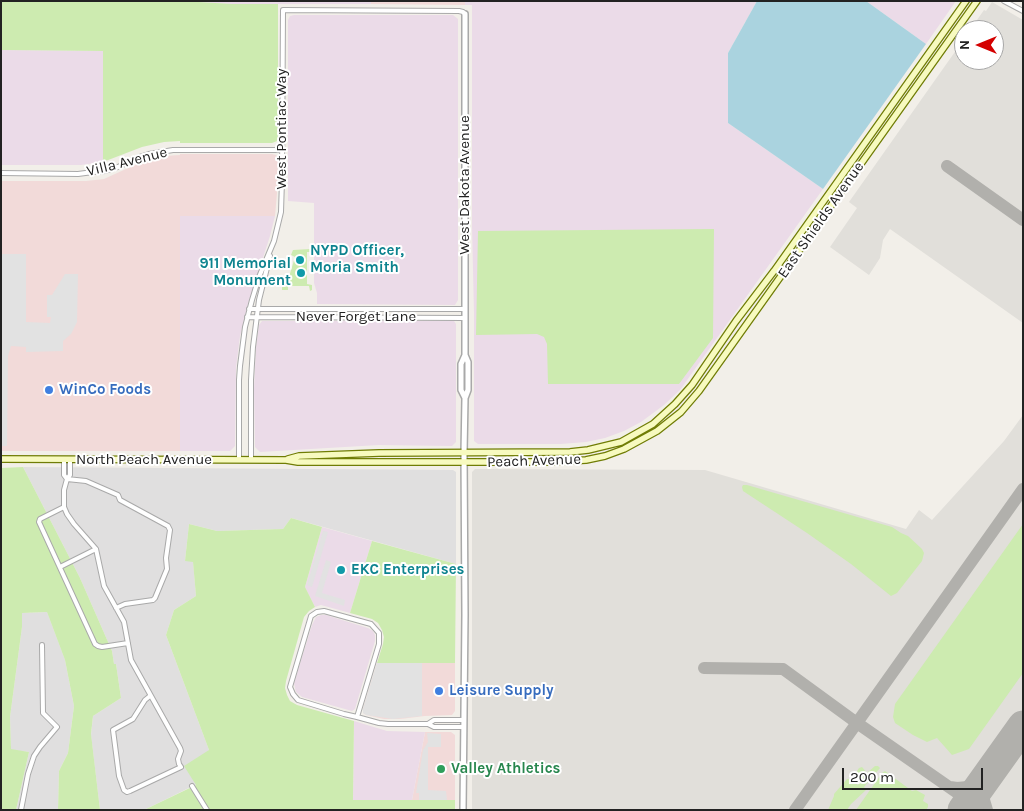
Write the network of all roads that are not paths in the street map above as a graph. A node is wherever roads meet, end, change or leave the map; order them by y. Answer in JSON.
{"nodes":[{"id":1,"x":966,"y":1,"type":"edge"},
{"id":2,"x":977,"y":1,"type":"edge"},
{"id":3,"x":1004,"y":1,"type":"edge"},
{"id":4,"x":1023,"y":11,"type":"edge"},
{"id":5,"x":465,"y":14,"type":"joint"},
{"id":6,"x":282,"y":150,"type":"junction"},
{"id":7,"x":1,"y":173,"type":"edge"},
{"id":8,"x":272,"y":246,"type":"junction"},
{"id":9,"x":249,"y":309,"type":"junction"},
{"id":10,"x":258,"y":309,"type":"junction"},
{"id":11,"x":465,"y":309,"type":"junction"},
{"id":12,"x":247,"y":317,"type":"junction"},
{"id":13,"x":257,"y":317,"type":"junction"},
{"id":14,"x":465,"y":318,"type":"junction"},
{"id":15,"x":703,"y":369,"type":"junction"},
{"id":16,"x":711,"y":374,"type":"junction"},
{"id":17,"x":657,"y":431,"type":"joint"},
{"id":18,"x":464,"y":452,"type":"junction"},
{"id":19,"x":497,"y":452,"type":"joint"},
{"id":20,"x":1,"y":459,"type":"edge"},
{"id":21,"x":67,"y":460,"type":"junction"},
{"id":22,"x":239,"y":460,"type":"junction"},
{"id":23,"x":251,"y":460,"type":"junction"},
{"id":24,"x":286,"y":460,"type":"junction"},
{"id":25,"x":464,"y":462,"type":"junction"},
{"id":26,"x":67,"y":479,"type":"junction"},
{"id":27,"x":64,"y":507,"type":"junction"},
{"id":28,"x":96,"y":549,"type":"junction"},
{"id":29,"x":60,"y":567,"type":"junction"},
{"id":30,"x":116,"y":608,"type":"junction"},
{"id":31,"x":128,"y":643,"type":"junction"},
{"id":32,"x":42,"y":645,"type":"dead end"},
{"id":33,"x":150,"y":696,"type":"junction"},
{"id":34,"x":357,"y":717,"type":"junction"},
{"id":35,"x":463,"y":720,"type":"junction"},
{"id":36,"x":428,"y":724,"type":"junction"},
{"id":37,"x":463,"y":727,"type":"junction"},
{"id":38,"x":192,"y":786,"type":"dead end"},
{"id":39,"x":21,"y":810,"type":"edge"},
{"id":40,"x":207,"y":810,"type":"edge"},
{"id":41,"x":463,"y":810,"type":"edge"}],
"edges":[{"from":1,"to":15,"type":"main road","name":"East Shields Avenue"},
{"from":2,"to":16,"type":"main road","name":"East Shields Avenue"},
{"from":3,"to":4,"type":"street"},
{"from":5,"to":6,"type":"street","name":"West Pontiac Way"},
{"from":5,"to":11,"type":"street","name":"West Dakota Avenue"},
{"from":6,"to":7,"type":"street","name":"Villa Avenue"},
{"from":6,"to":8,"type":"street","name":"West Pontiac Way"},
{"from":8,"to":9,"type":"street","name":"West Pontiac Way"},
{"from":8,"to":10,"type":"street","name":"West Pontiac Way"},
{"from":9,"to":10,"type":"street","name":"Never Forget Lane"},
{"from":9,"to":12,"type":"street","name":"West Pontiac Way"},
{"from":10,"to":11,"type":"street","name":"Never Forget Lane"},
{"from":10,"to":13,"type":"street","name":"West Pontiac Way"},
{"from":11,"to":14,"type":"street","name":"West Dakota Avenue"},
{"from":12,"to":13,"type":"street","name":"Never Forget Lane"},
{"from":12,"to":22,"type":"street","name":"West Pontiac Way"},
{"from":13,"to":14,"type":"street","name":"Never Forget Lane"},
{"from":13,"to":23,"type":"street","name":"West Pontiac Way"},
{"from":14,"to":18,"type":"street","name":"West Dakota Avenue"},
{"from":15,"to":16,"type":"main road"},
{"from":15,"to":19,"type":"main road","name":"East Shields Avenue"},
{"from":16,"to":17,"type":"main road","name":"East Shields Avenue"},
{"from":17,"to":25,"type":"main road","name":"Peach Avenue"},
{"from":18,"to":19,"type":"main road","name":"Peach Avenue"},
{"from":18,"to":24,"type":"main road","name":"North Peach Avenue"},
{"from":18,"to":25,"type":"street","name":"West Dakota Avenue"},
{"from":20,"to":21,"type":"main road","name":"North Peach Avenue"},
{"from":21,"to":22,"type":"main road","name":"North Peach Avenue"},
{"from":21,"to":26,"type":"street"},
{"from":22,"to":23,"type":"main road","name":"North Peach Avenue"},
{"from":23,"to":24,"type":"main road","name":"North Peach Avenue"},
{"from":24,"to":25,"type":"main road","name":"North Peach Avenue"},
{"from":25,"to":35,"type":"street","name":"West Dakota Avenue"},
{"from":26,"to":27,"type":"street"},
{"from":26,"to":30,"type":"street"},
{"from":27,"to":28,"type":"street"},
{"from":27,"to":29,"type":"street"},
{"from":28,"to":29,"type":"street"},
{"from":28,"to":30,"type":"street"},
{"from":29,"to":31,"type":"street"},
{"from":30,"to":31,"type":"street"},
{"from":31,"to":33,"type":"street"},
{"from":32,"to":39,"type":"street"},
{"from":33,"to":33,"type":"street"},
{"from":34,"to":34,"type":"street"},
{"from":34,"to":36,"type":"street"},
{"from":35,"to":36,"type":"street"},
{"from":35,"to":37,"type":"street","name":"West Dakota Avenue"},
{"from":36,"to":37,"type":"street"},
{"from":37,"to":41,"type":"street","name":"West Dakota Avenue"},
{"from":38,"to":40,"type":"street"}]}
